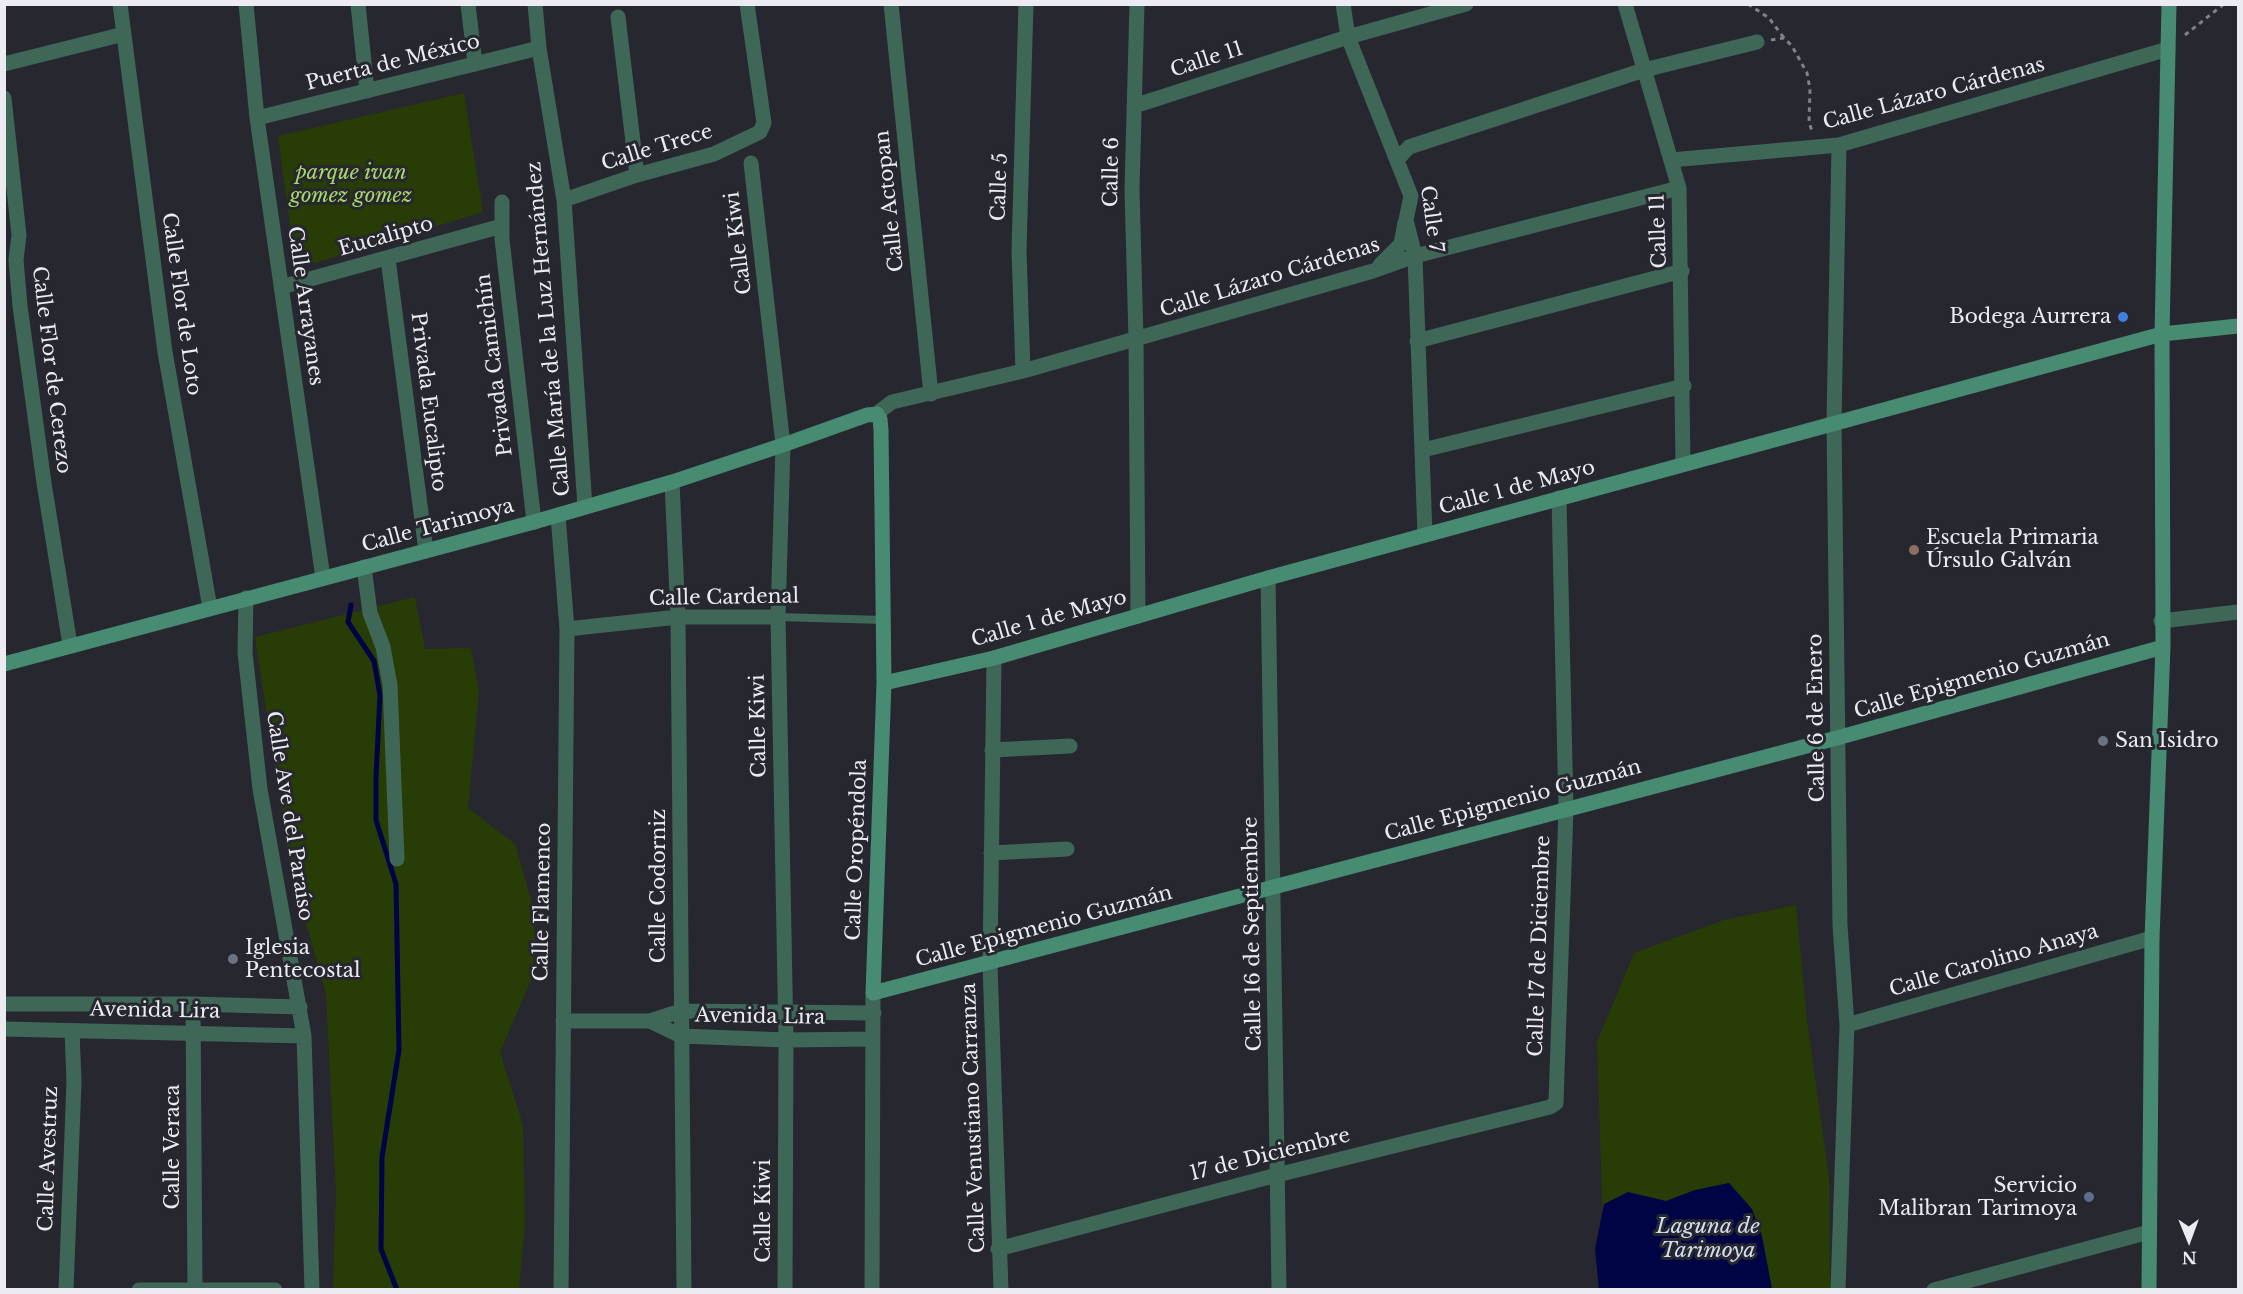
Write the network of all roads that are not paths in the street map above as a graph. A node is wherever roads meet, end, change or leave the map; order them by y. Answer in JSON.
{"nodes":[{"id":1,"x":120,"y":4,"type":"edge"},
{"id":2,"x":246,"y":4,"type":"edge"},
{"id":3,"x":358,"y":4,"type":"edge"},
{"id":4,"x":468,"y":4,"type":"edge"},
{"id":5,"x":535,"y":4,"type":"edge"},
{"id":6,"x":747,"y":4,"type":"edge"},
{"id":7,"x":891,"y":4,"type":"edge"},
{"id":8,"x":1026,"y":4,"type":"edge"},
{"id":9,"x":1137,"y":4,"type":"edge"},
{"id":10,"x":1343,"y":4,"type":"edge"},
{"id":11,"x":1466,"y":4,"type":"edge"},
{"id":12,"x":1625,"y":4,"type":"edge"},
{"id":13,"x":2169,"y":4,"type":"edge"},
{"id":14,"x":618,"y":17,"type":"dead end"},
{"id":15,"x":124,"y":34,"type":"junction"},
{"id":16,"x":1348,"y":37,"type":"junction"},
{"id":17,"x":1757,"y":42,"type":"road end"},
{"id":18,"x":539,"y":48,"type":"junction"},
{"id":19,"x":2168,"y":49,"type":"junction"},
{"id":20,"x":4,"y":64,"type":"edge"},
{"id":21,"x":475,"y":64,"type":"junction"},
{"id":22,"x":1644,"y":70,"type":"junction"},
{"id":23,"x":368,"y":91,"type":"junction"},
{"id":24,"x":4,"y":99,"type":"edge"},
{"id":25,"x":1134,"y":106,"type":"junction"},
{"id":26,"x":257,"y":118,"type":"junction"},
{"id":27,"x":1839,"y":145,"type":"junction"},
{"id":28,"x":1396,"y":160,"type":"junction"},
{"id":29,"x":1671,"y":160,"type":"junction"},
{"id":30,"x":751,"y":163,"type":"dead end"},
{"id":31,"x":637,"y":175,"type":"junction"},
{"id":32,"x":1680,"y":188,"type":"junction"},
{"id":33,"x":564,"y":200,"type":"junction"},
{"id":34,"x":502,"y":202,"type":"dead end"},
{"id":35,"x":1406,"y":220,"type":"junction"},
{"id":36,"x":502,"y":226,"type":"junction"},
{"id":37,"x":1415,"y":256,"type":"junction"},
{"id":38,"x":388,"y":259,"type":"junction"},
{"id":39,"x":1374,"y":271,"type":"junction"},
{"id":40,"x":1682,"y":271,"type":"junction"},
{"id":41,"x":281,"y":287,"type":"junction"},
{"id":42,"x":2238,"y":326,"type":"edge"},
{"id":43,"x":2163,"y":334,"type":"junction"},
{"id":44,"x":1136,"y":340,"type":"junction"},
{"id":45,"x":1417,"y":342,"type":"junction"},
{"id":46,"x":1023,"y":371,"type":"junction"},
{"id":47,"x":1684,"y":386,"type":"junction"},
{"id":48,"x":930,"y":394,"type":"junction"},
{"id":49,"x":878,"y":415,"type":"junction"},
{"id":50,"x":1834,"y":423,"type":"junction"},
{"id":51,"x":783,"y":445,"type":"junction"},
{"id":52,"x":1423,"y":450,"type":"junction"},
{"id":53,"x":1683,"y":464,"type":"junction"},
{"id":54,"x":672,"y":482,"type":"junction"},
{"id":55,"x":1559,"y":498,"type":"junction"},
{"id":56,"x":585,"y":507,"type":"junction"},
{"id":57,"x":558,"y":515,"type":"junction"},
{"id":58,"x":534,"y":522,"type":"junction"},
{"id":59,"x":1425,"y":535,"type":"junction"},
{"id":60,"x":426,"y":550,"type":"junction"},
{"id":61,"x":364,"y":567,"type":"junction"},
{"id":62,"x":323,"y":578,"type":"junction"},
{"id":63,"x":1268,"y":578,"type":"junction"},
{"id":64,"x":246,"y":598,"type":"junction"},
{"id":65,"x":210,"y":608,"type":"junction"},
{"id":66,"x":2238,"y":612,"type":"edge"},
{"id":67,"x":1138,"y":616,"type":"junction"},
{"id":68,"x":678,"y":617,"type":"junction"},
{"id":69,"x":778,"y":617,"type":"junction"},
{"id":70,"x":883,"y":620,"type":"junction"},
{"id":71,"x":2162,"y":621,"type":"junction"},
{"id":72,"x":567,"y":629,"type":"junction"},
{"id":73,"x":70,"y":645,"type":"junction"},
{"id":74,"x":2163,"y":647,"type":"junction"},
{"id":75,"x":994,"y":658,"type":"junction"},
{"id":76,"x":4,"y":664,"type":"edge"},
{"id":77,"x":884,"y":684,"type":"junction"},
{"id":78,"x":1837,"y":738,"type":"junction"},
{"id":79,"x":1070,"y":746,"type":"dead end"},
{"id":80,"x":992,"y":750,"type":"junction"},
{"id":81,"x":1566,"y":809,"type":"junction"},
{"id":82,"x":1068,"y":849,"type":"dead end"},
{"id":83,"x":991,"y":853,"type":"junction"},
{"id":84,"x":397,"y":859,"type":"dead end"},
{"id":85,"x":1274,"y":887,"type":"junction"},
{"id":86,"x":2152,"y":938,"type":"junction"},
{"id":87,"x":990,"y":964,"type":"junction"},
{"id":88,"x":873,"y":993,"type":"junction"},
{"id":89,"x":4,"y":1004,"type":"edge"},
{"id":90,"x":193,"y":1004,"type":"junction"},
{"id":91,"x":300,"y":1007,"type":"junction"},
{"id":92,"x":681,"y":1011,"type":"junction"},
{"id":93,"x":785,"y":1011,"type":"junction"},
{"id":94,"x":874,"y":1013,"type":"junction"},
{"id":95,"x":563,"y":1021,"type":"junction"},
{"id":96,"x":650,"y":1021,"type":"junction"},
{"id":97,"x":1847,"y":1025,"type":"junction"},
{"id":98,"x":4,"y":1029,"type":"edge"},
{"id":99,"x":72,"y":1031,"type":"junction"},
{"id":100,"x":193,"y":1033,"type":"junction"},
{"id":101,"x":304,"y":1036,"type":"junction"},
{"id":102,"x":681,"y":1036,"type":"junction"},
{"id":103,"x":873,"y":1039,"type":"junction"},
{"id":104,"x":786,"y":1040,"type":"junction"},
{"id":105,"x":1553,"y":1105,"type":"joint"},
{"id":106,"x":1277,"y":1175,"type":"junction"},
{"id":107,"x":2149,"y":1232,"type":"junction"},
{"id":108,"x":998,"y":1249,"type":"junction"},
{"id":109,"x":195,"y":1289,"type":"edge"},
{"id":110,"x":66,"y":1290,"type":"edge"},
{"id":111,"x":139,"y":1290,"type":"edge"},
{"id":112,"x":275,"y":1290,"type":"edge"},
{"id":113,"x":312,"y":1290,"type":"edge"},
{"id":114,"x":561,"y":1290,"type":"edge"},
{"id":115,"x":684,"y":1290,"type":"edge"},
{"id":116,"x":785,"y":1290,"type":"edge"},
{"id":117,"x":872,"y":1290,"type":"edge"},
{"id":118,"x":1001,"y":1290,"type":"edge"},
{"id":119,"x":1279,"y":1290,"type":"edge"},
{"id":120,"x":1838,"y":1290,"type":"edge"},
{"id":121,"x":1934,"y":1290,"type":"edge"},
{"id":122,"x":2149,"y":1290,"type":"edge"}],
"edges":[{"from":1,"to":15,"type":"street","name":"Calle Flor de Loto"},
{"from":2,"to":26,"type":"street","name":"Calle Arrayanes"},
{"from":3,"to":23,"type":"street"},
{"from":4,"to":21,"type":"street"},
{"from":5,"to":18,"type":"street","name":"Calle María de la Luz Hernández"},
{"from":6,"to":31,"type":"street","name":"Calle Trece"},
{"from":7,"to":48,"type":"street","name":"Calle Actopan"},
{"from":8,"to":46,"type":"street","name":"Calle 5"},
{"from":9,"to":25,"type":"street","name":"Calle 6"},
{"from":10,"to":16,"type":"street","name":"Calle 7"},
{"from":11,"to":16,"type":"street","name":"Calle 11"},
{"from":12,"to":22,"type":"street","name":"Calle 11"},
{"from":13,"to":19,"type":"street"},
{"from":14,"to":31,"type":"street"},
{"from":15,"to":20,"type":"street"},
{"from":15,"to":65,"type":"street","name":"Calle Flor de Loto"},
{"from":16,"to":25,"type":"street","name":"Calle 11"},
{"from":16,"to":28,"type":"street","name":"Calle 7"},
{"from":17,"to":22,"type":"street"},
{"from":18,"to":21,"type":"street","name":"Puerta de México"},
{"from":18,"to":33,"type":"street","name":"Calle María de la Luz Hernández"},
{"from":19,"to":27,"type":"street","name":"Calle Lázaro Cárdenas"},
{"from":19,"to":43,"type":"street"},
{"from":21,"to":23,"type":"street","name":"Puerta de México"},
{"from":22,"to":28,"type":"street"},
{"from":22,"to":29,"type":"street","name":"Calle 11"},
{"from":23,"to":26,"type":"street","name":"Puerta de México"},
{"from":24,"to":73,"type":"street","name":"Calle Flor de Cerezo"},
{"from":25,"to":44,"type":"street","name":"Calle 6"},
{"from":26,"to":41,"type":"street","name":"Calle Arrayanes"},
{"from":27,"to":29,"type":"street","name":"Calle Lázaro Cárdenas"},
{"from":27,"to":50,"type":"street","name":"Calle 6 de Enero"},
{"from":28,"to":35,"type":"street","name":"Calle 7"},
{"from":29,"to":32,"type":"street","name":"Calle 11"},
{"from":30,"to":51,"type":"street","name":"Calle Kiwi"},
{"from":31,"to":33,"type":"street","name":"Calle Trece"},
{"from":32,"to":37,"type":"street","name":"Calle Lázaro Cárdenas"},
{"from":32,"to":40,"type":"street","name":"Calle 11"},
{"from":33,"to":56,"type":"street","name":"Calle María de la Luz Hernández"},
{"from":34,"to":36,"type":"street","name":"Privada Camichín"},
{"from":35,"to":37,"type":"street","name":"Calle 7"},
{"from":35,"to":39,"type":"street"},
{"from":36,"to":38,"type":"street","name":"Eucalipto"},
{"from":36,"to":58,"type":"street","name":"Privada Camichín"},
{"from":37,"to":39,"type":"street","name":"Calle Lázaro Cárdenas"},
{"from":37,"to":45,"type":"street","name":"Calle 7"},
{"from":38,"to":41,"type":"street","name":"Eucalipto"},
{"from":38,"to":60,"type":"street","name":"Privada Eucalipto"},
{"from":39,"to":44,"type":"street","name":"Calle Lázaro Cárdenas"},
{"from":40,"to":45,"type":"street"},
{"from":40,"to":47,"type":"street","name":"Calle 11"},
{"from":41,"to":62,"type":"street","name":"Calle Arrayanes"},
{"from":42,"to":43,"type":"street","name":"Calle 1 de Mayo"},
{"from":43,"to":50,"type":"street","name":"Calle 1 de Mayo"},
{"from":43,"to":71,"type":"street"},
{"from":44,"to":46,"type":"street","name":"Calle Lázaro Cárdenas"},
{"from":44,"to":67,"type":"street","name":"Calle 6"},
{"from":45,"to":52,"type":"street","name":"Calle 7"},
{"from":46,"to":48,"type":"street","name":"Calle Lázaro Cárdenas"},
{"from":47,"to":52,"type":"street"},
{"from":47,"to":53,"type":"street","name":"Calle 11"},
{"from":48,"to":49,"type":"street","name":"Calle Lázaro Cárdenas"},
{"from":49,"to":51,"type":"street","name":"Calle Tarimoya"},
{"from":49,"to":70,"type":"street","name":"Calle Oropéndola"},
{"from":50,"to":53,"type":"street","name":"Calle 1 de Mayo"},
{"from":50,"to":78,"type":"street","name":"Calle 6 de Enero"},
{"from":51,"to":54,"type":"street","name":"Calle Tarimoya"},
{"from":51,"to":69,"type":"street","name":"Calle Kiwi"},
{"from":52,"to":59,"type":"street","name":"Calle 7"},
{"from":53,"to":55,"type":"street","name":"Calle 1 de Mayo"},
{"from":54,"to":56,"type":"street","name":"Calle Tarimoya"},
{"from":54,"to":68,"type":"street","name":"Calle Codorniz"},
{"from":55,"to":59,"type":"street","name":"Calle 1 de Mayo"},
{"from":55,"to":81,"type":"street","name":"Calle 17 de Diciembre"},
{"from":56,"to":57,"type":"street","name":"Calle Tarimoya"},
{"from":57,"to":58,"type":"street","name":"Calle Tarimoya"},
{"from":57,"to":72,"type":"street","name":"Calle Flamenco"},
{"from":58,"to":60,"type":"street","name":"Calle Tarimoya"},
{"from":59,"to":63,"type":"street","name":"Calle 1 de Mayo"},
{"from":60,"to":61,"type":"street","name":"Calle Tarimoya"},
{"from":61,"to":62,"type":"street","name":"Calle Tarimoya"},
{"from":61,"to":84,"type":"street"},
{"from":62,"to":64,"type":"street","name":"Calle Tarimoya"},
{"from":63,"to":67,"type":"street","name":"Calle 1 de Mayo"},
{"from":63,"to":85,"type":"street","name":"Calle 16 de Septiembre"},
{"from":64,"to":65,"type":"street","name":"Calle Tarimoya"},
{"from":64,"to":91,"type":"street","name":"Calle Ave del Paraíso"},
{"from":65,"to":73,"type":"street","name":"Calle Tarimoya"},
{"from":66,"to":71,"type":"street"},
{"from":67,"to":75,"type":"street","name":"Calle 1 de Mayo"},
{"from":68,"to":69,"type":"street","name":"Calle Cardenal"},
{"from":68,"to":72,"type":"street","name":"Calle Cardenal"},
{"from":68,"to":92,"type":"street","name":"Calle Codorniz"},
{"from":69,"to":70,"type":"lane","name":"Calle Cardenal"},
{"from":69,"to":93,"type":"street","name":"Calle Kiwi"},
{"from":70,"to":77,"type":"street","name":"Calle Oropéndola"},
{"from":71,"to":74,"type":"street"},
{"from":72,"to":95,"type":"street","name":"Calle Flamenco"},
{"from":73,"to":76,"type":"street","name":"Calle Tarimoya"},
{"from":74,"to":78,"type":"street","name":"Calle Epigmenio Guzmán"},
{"from":74,"to":86,"type":"street"},
{"from":75,"to":77,"type":"street","name":"Calle 1 de Mayo"},
{"from":75,"to":80,"type":"street","name":"Calle Venustiano Carranza"},
{"from":77,"to":88,"type":"street","name":"Calle Oropéndola"},
{"from":78,"to":81,"type":"street","name":"Calle Epigmenio Guzmán"},
{"from":78,"to":97,"type":"street","name":"Calle 6 de Enero"},
{"from":79,"to":80,"type":"street"},
{"from":80,"to":83,"type":"street","name":"Calle Venustiano Carranza"},
{"from":81,"to":85,"type":"street","name":"Calle Epigmenio Guzmán"},
{"from":81,"to":105,"type":"street","name":"Calle 17 de Diciembre"},
{"from":82,"to":83,"type":"street"},
{"from":83,"to":87,"type":"street","name":"Calle Venustiano Carranza"},
{"from":85,"to":87,"type":"street","name":"Calle Epigmenio Guzmán"},
{"from":85,"to":106,"type":"street","name":"Calle 16 de Septiembre"},
{"from":86,"to":97,"type":"street","name":"Calle Carolino Anaya"},
{"from":86,"to":107,"type":"street"},
{"from":87,"to":88,"type":"street","name":"Calle Epigmenio Guzmán"},
{"from":87,"to":108,"type":"street","name":"Calle Venustiano Carranza"},
{"from":88,"to":94,"type":"street","name":"Calle Oropéndola"},
{"from":89,"to":90,"type":"street","name":"Avenida Lira"},
{"from":90,"to":91,"type":"street","name":"Avenida Lira"},
{"from":90,"to":100,"type":"street","name":"Calle Veraca"},
{"from":91,"to":101,"type":"street","name":"Calle Ave del Paraíso"},
{"from":92,"to":93,"type":"street","name":"Avenida Lira"},
{"from":92,"to":96,"type":"street","name":"Avenida Lira"},
{"from":92,"to":102,"type":"street","name":"Calle Codorniz"},
{"from":93,"to":94,"type":"street","name":"Avenida Lira"},
{"from":93,"to":104,"type":"street","name":"Calle Kiwi"},
{"from":94,"to":103,"type":"street","name":"Calle Oropéndola"},
{"from":95,"to":96,"type":"street","name":"Avenida Lira"},
{"from":95,"to":114,"type":"street","name":"Calle Flamenco"},
{"from":96,"to":102,"type":"street","name":"Avenida Lira"},
{"from":97,"to":120,"type":"street","name":"Calle 6 de Enero"},
{"from":98,"to":99,"type":"street","name":"Avenida Lira"},
{"from":99,"to":100,"type":"street","name":"Avenida Lira"},
{"from":99,"to":110,"type":"street","name":"Calle Avestruz"},
{"from":100,"to":101,"type":"street","name":"Avenida Lira"},
{"from":100,"to":109,"type":"street","name":"Calle Veraca"},
{"from":101,"to":113,"type":"street","name":"Calle Ave del Paraíso"},
{"from":102,"to":104,"type":"street","name":"Avenida Lira"},
{"from":102,"to":115,"type":"street","name":"Calle Codorniz"},
{"from":103,"to":104,"type":"street","name":"Avenida Lira"},
{"from":103,"to":117,"type":"street","name":"Calle Oropéndola"},
{"from":104,"to":116,"type":"street","name":"Calle Kiwi"},
{"from":105,"to":106,"type":"street","name":"17 de Diciembre"},
{"from":106,"to":108,"type":"street","name":"17 de Diciembre"},
{"from":106,"to":119,"type":"street","name":"Calle 16 de Septiembre"},
{"from":107,"to":121,"type":"street"},
{"from":107,"to":122,"type":"street"},
{"from":108,"to":118,"type":"street","name":"Calle Venustiano Carranza"},
{"from":109,"to":111,"type":"street"},
{"from":109,"to":112,"type":"street"}]}
